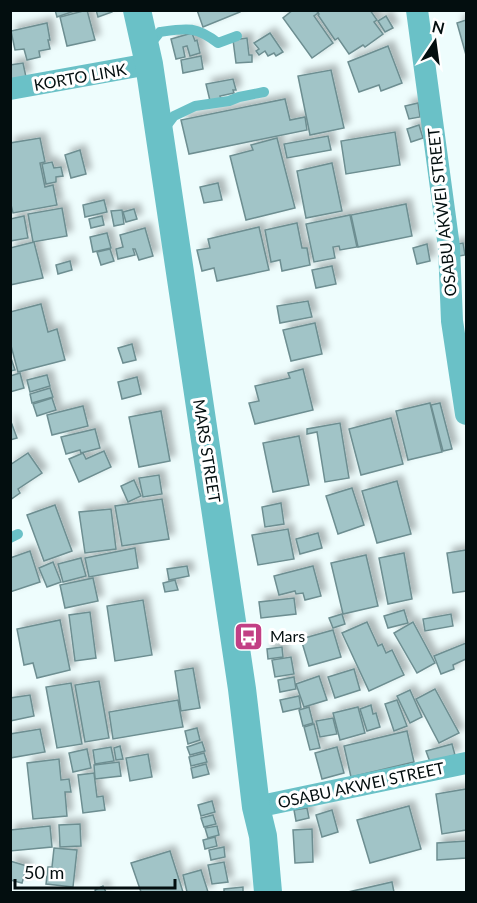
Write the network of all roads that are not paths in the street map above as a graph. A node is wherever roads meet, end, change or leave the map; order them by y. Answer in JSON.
{"nodes":[{"id":1,"x":137,"y":10,"type":"edge"},
{"id":2,"x":417,"y":10,"type":"edge"},
{"id":3,"x":237,"y":36,"type":"dead end"},
{"id":4,"x":147,"y":57,"type":"junction"},
{"id":5,"x":10,"y":89,"type":"edge"},
{"id":6,"x":264,"y":92,"type":"dead end"},
{"id":7,"x":160,"y":134,"type":"junction"},
{"id":8,"x":466,"y":414,"type":"edge"},
{"id":9,"x":466,"y":763,"type":"edge"},
{"id":10,"x":256,"y":807,"type":"junction"},
{"id":11,"x":268,"y":892,"type":"edge"}],
"edges":[{"from":1,"to":4,"type":"street","name":"MARS STREET"},
{"from":2,"to":8,"type":"street","name":"OSABU AKWEI STREET"},
{"from":3,"to":4,"type":"lane"},
{"from":4,"to":5,"type":"street","name":"KORTO LINK"},
{"from":4,"to":7,"type":"street","name":"MARS STREET"},
{"from":6,"to":7,"type":"lane"},
{"from":7,"to":10,"type":"street","name":"MARS STREET"},
{"from":9,"to":10,"type":"street","name":"OSABU AKWEI STREET"},
{"from":10,"to":11,"type":"street","name":"MARS STREET"}]}
